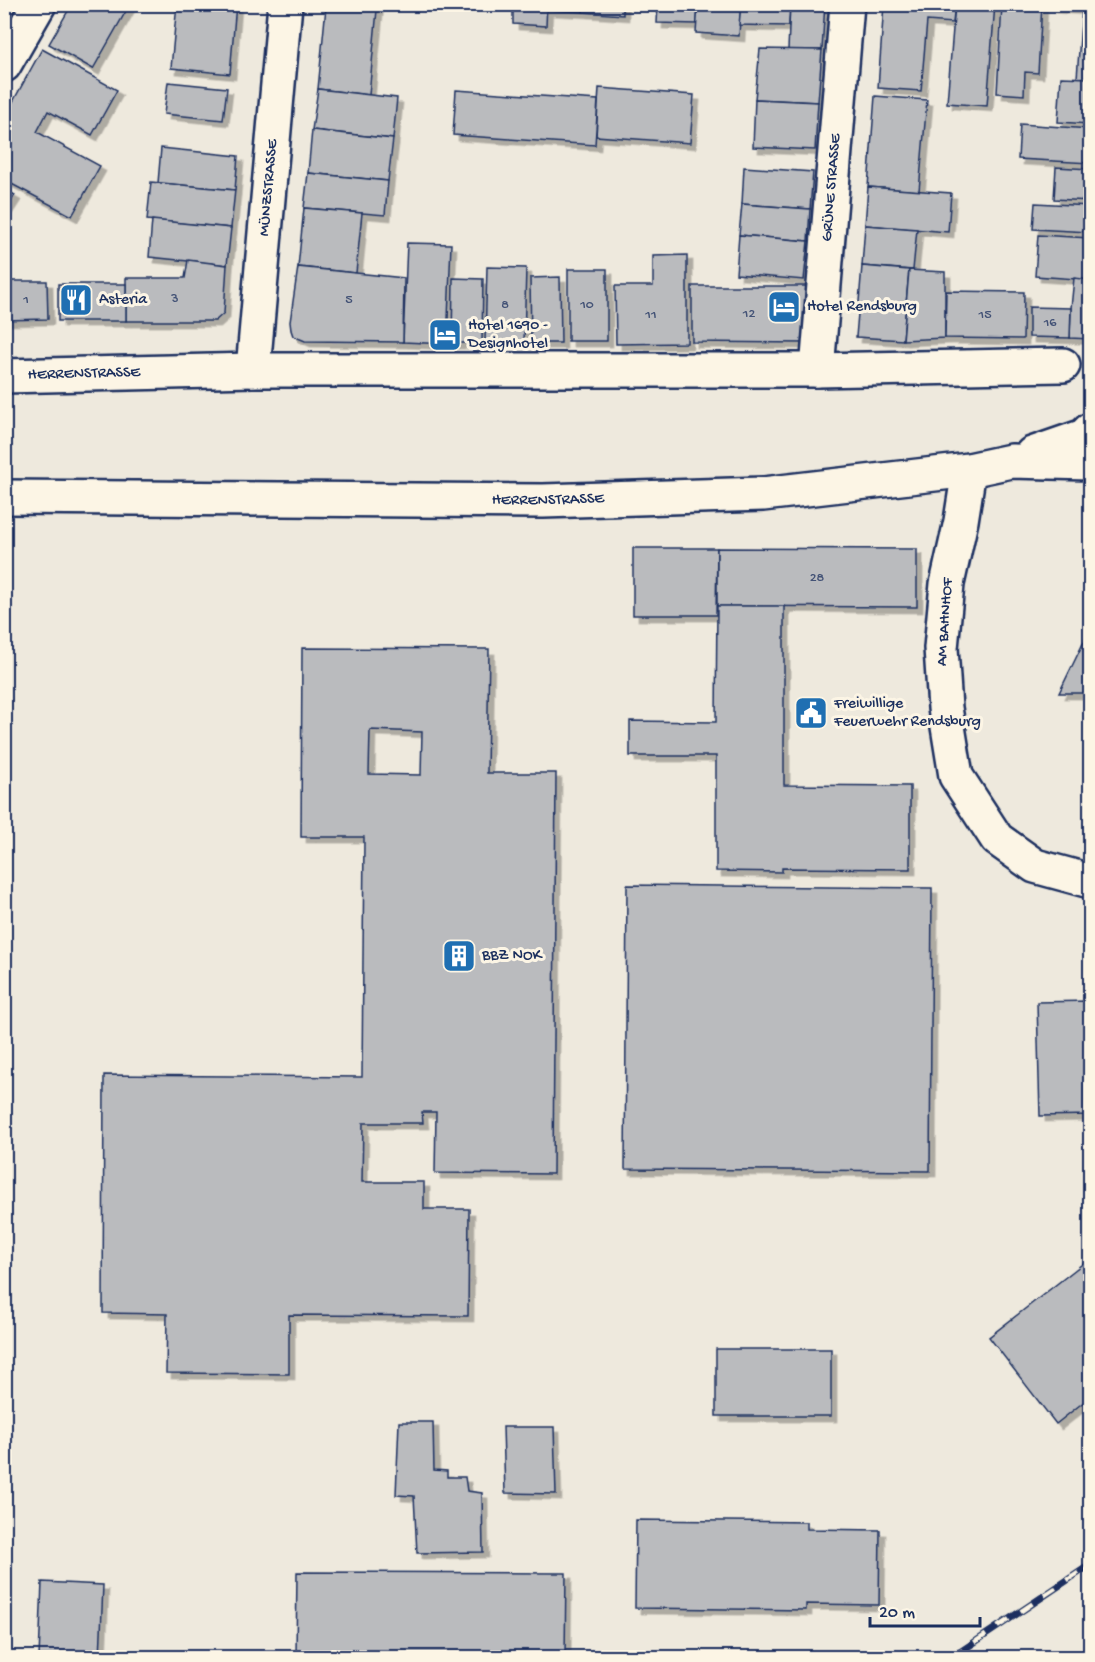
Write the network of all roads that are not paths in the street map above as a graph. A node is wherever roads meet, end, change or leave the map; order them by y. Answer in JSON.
{"nodes":[{"id":1,"x":39,"y":4,"type":"edge"},
{"id":2,"x":285,"y":4,"type":"edge"},
{"id":3,"x":847,"y":4,"type":"edge"},
{"id":4,"x":4,"y":65,"type":"edge"},
{"id":5,"x":1063,"y":364,"type":"dead end"},
{"id":6,"x":253,"y":369,"type":"junction"},
{"id":7,"x":817,"y":370,"type":"junction"},
{"id":8,"x":4,"y":376,"type":"edge"},
{"id":9,"x":1090,"y":430,"type":"edge"},
{"id":10,"x":1011,"y":461,"type":"junction"},
{"id":11,"x":1090,"y":463,"type":"edge"},
{"id":12,"x":969,"y":470,"type":"junction"},
{"id":13,"x":4,"y":497,"type":"edge"},
{"id":14,"x":1090,"y":881,"type":"edge"}],
"edges":[{"from":1,"to":4,"type":"street"},
{"from":2,"to":6,"type":"street","name":"MÜNZSTRASSE"},
{"from":3,"to":7,"type":"street","name":"GRÜNE STRASSE"},
{"from":5,"to":7,"type":"street","name":"HERRENSTRASSE"},
{"from":6,"to":7,"type":"street","name":"HERRENSTRASSE"},
{"from":6,"to":8,"type":"street","name":"HERRENSTRASSE"},
{"from":9,"to":10,"type":"street"},
{"from":10,"to":11,"type":"street","name":"HERRENSTRASSE"},
{"from":10,"to":12,"type":"street","name":"HERRENSTRASSE"},
{"from":12,"to":13,"type":"street","name":"HERRENSTRASSE"},
{"from":12,"to":14,"type":"street","name":"AM BAHNHOF"}]}
